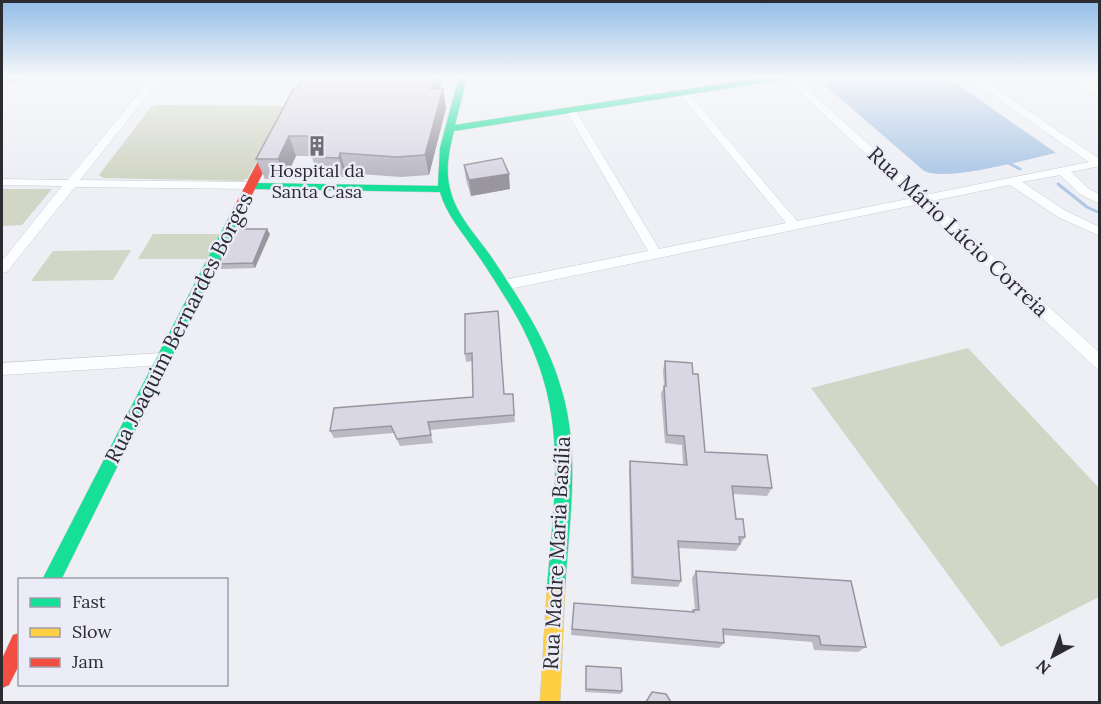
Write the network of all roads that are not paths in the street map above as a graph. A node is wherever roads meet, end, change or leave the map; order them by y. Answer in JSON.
{"nodes":[{"id":1,"x":570,"y":109,"type":"edge"},
{"id":2,"x":131,"y":110,"type":"edge"},
{"id":3,"x":456,"y":110,"type":"edge"},
{"id":4,"x":565,"y":110,"type":"edge"},
{"id":5,"x":698,"y":110,"type":"edge"},
{"id":6,"x":825,"y":110,"type":"edge"},
{"id":7,"x":1021,"y":110,"type":"edge"},
{"id":8,"x":281,"y":126,"type":"edge"},
{"id":9,"x":452,"y":128,"type":"junction"},
{"id":10,"x":1099,"y":163,"type":"edge"},
{"id":11,"x":1063,"y":171,"type":"junction"},
{"id":12,"x":1012,"y":181,"type":"junction"},
{"id":13,"x":2,"y":182,"type":"edge"},
{"id":14,"x":72,"y":183,"type":"junction"},
{"id":15,"x":251,"y":186,"type":"junction"},
{"id":16,"x":444,"y":189,"type":"junction"},
{"id":17,"x":922,"y":200,"type":"junction"},
{"id":18,"x":1100,"y":200,"type":"edge"},
{"id":19,"x":795,"y":226,"type":"junction"},
{"id":20,"x":1100,"y":232,"type":"edge"},
{"id":21,"x":656,"y":254,"type":"junction"},
{"id":22,"x":2,"y":269,"type":"edge"},
{"id":23,"x":504,"y":285,"type":"junction"},
{"id":24,"x":164,"y":359,"type":"junction"},
{"id":25,"x":1100,"y":363,"type":"edge"},
{"id":26,"x":2,"y":369,"type":"edge"},
{"id":27,"x":52,"y":578,"type":"edge"},
{"id":28,"x":18,"y":646,"type":"edge"},
{"id":29,"x":2,"y":678,"type":"edge"},
{"id":30,"x":550,"y":702,"type":"edge"}],
"edges":[{"from":1,"to":21,"type":"street"},
{"from":2,"to":14,"type":"street"},
{"from":3,"to":9,"type":"street"},
{"from":4,"to":9,"type":"street"},
{"from":5,"to":19,"type":"street"},
{"from":6,"to":17,"type":"street","name":"Rua Mário Lúcio Correia"},
{"from":7,"to":10,"type":"street"},
{"from":8,"to":15,"type":"street","name":"Rua Joaquim Bernardes Borges"},
{"from":9,"to":16,"type":"street"},
{"from":10,"to":11,"type":"street"},
{"from":11,"to":12,"type":"street"},
{"from":11,"to":18,"type":"street"},
{"from":12,"to":17,"type":"street"},
{"from":12,"to":20,"type":"street"},
{"from":13,"to":14,"type":"street"},
{"from":14,"to":15,"type":"street"},
{"from":14,"to":22,"type":"street"},
{"from":15,"to":16,"type":"street"},
{"from":15,"to":24,"type":"street","name":"Rua Joaquim Bernardes Borges"},
{"from":16,"to":23,"type":"street","name":"Rua Madre Maria Basília"},
{"from":17,"to":19,"type":"street"},
{"from":17,"to":25,"type":"street","name":"Rua Mário Lúcio Correia"},
{"from":19,"to":21,"type":"street"},
{"from":21,"to":23,"type":"street"},
{"from":23,"to":30,"type":"street","name":"Rua Madre Maria Basília"},
{"from":24,"to":26,"type":"street"},
{"from":24,"to":27,"type":"street","name":"Rua Joaquim Bernardes Borges"},
{"from":28,"to":29,"type":"street"}]}
